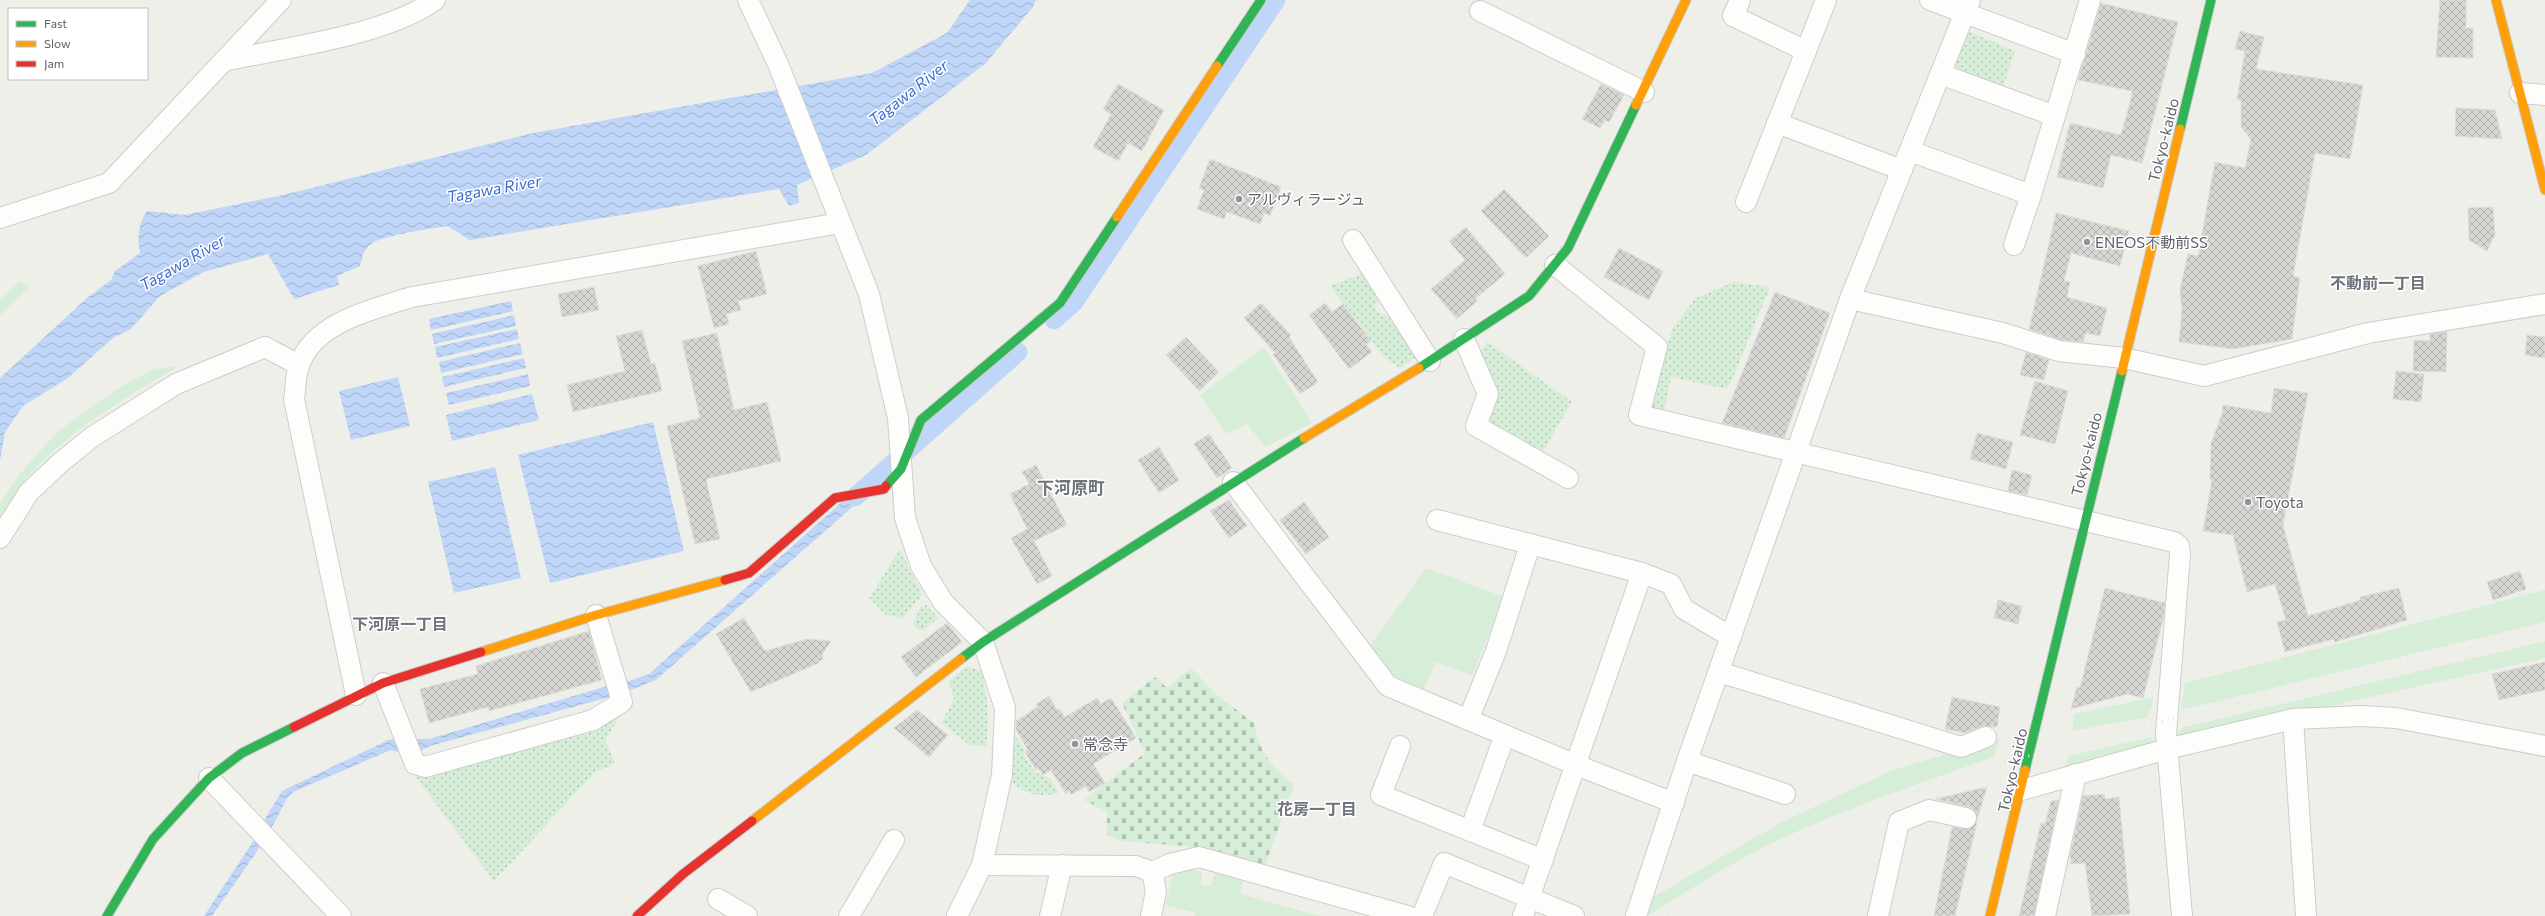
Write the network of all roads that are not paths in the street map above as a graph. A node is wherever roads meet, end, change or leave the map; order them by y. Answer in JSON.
{"nodes":[{"id":1,"x":281,"y":0,"type":"edge"},
{"id":2,"x":435,"y":0,"type":"edge"},
{"id":3,"x":1261,"y":0,"type":"edge"},
{"id":4,"x":1686,"y":0,"type":"edge"},
{"id":5,"x":1740,"y":0,"type":"edge"},
{"id":6,"x":1826,"y":0,"type":"edge"},
{"id":7,"x":1930,"y":0,"type":"edge"},
{"id":8,"x":2090,"y":0,"type":"edge"},
{"id":9,"x":2211,"y":0,"type":"edge"},
{"id":10,"x":2496,"y":0,"type":"edge"},
{"id":11,"x":756,"y":4,"type":"edge"},
{"id":12,"x":1967,"y":7,"type":"edge"},
{"id":13,"x":1480,"y":11,"type":"dead end"},
{"id":14,"x":1806,"y":51,"type":"junction"},
{"id":15,"x":2075,"y":54,"type":"junction"},
{"id":16,"x":224,"y":61,"type":"junction"},
{"id":17,"x":1940,"y":74,"type":"junction"},
{"id":18,"x":1644,"y":92,"type":"junction"},
{"id":19,"x":2520,"y":92,"type":"junction"},
{"id":20,"x":2545,"y":95,"type":"edge"},
{"id":21,"x":2055,"y":116,"type":"junction"},
{"id":22,"x":1777,"y":123,"type":"junction"},
{"id":23,"x":2540,"y":150,"type":"edge"},
{"id":24,"x":1910,"y":151,"type":"junction"},
{"id":25,"x":1902,"y":170,"type":"junction"},
{"id":26,"x":2545,"y":190,"type":"edge"},
{"id":27,"x":2030,"y":195,"type":"junction"},
{"id":28,"x":1746,"y":202,"type":"dead end"},
{"id":29,"x":0,"y":218,"type":"edge"},
{"id":30,"x":840,"y":223,"type":"junction"},
{"id":31,"x":1353,"y":240,"type":"dead end"},
{"id":32,"x":2014,"y":245,"type":"dead end"},
{"id":33,"x":1554,"y":265,"type":"junction"},
{"id":34,"x":1850,"y":299,"type":"junction"},
{"id":35,"x":2545,"y":304,"type":"edge"},
{"id":36,"x":1464,"y":339,"type":"junction"},
{"id":37,"x":2124,"y":358,"type":"junction"},
{"id":38,"x":1430,"y":361,"type":"junction"},
{"id":39,"x":299,"y":365,"type":"junction"},
{"id":40,"x":1796,"y":452,"type":"junction"},
{"id":41,"x":901,"y":469,"type":"junction"},
{"id":42,"x":1568,"y":478,"type":"dead end"},
{"id":43,"x":1233,"y":482,"type":"junction"},
{"id":44,"x":1437,"y":520,"type":"dead end"},
{"id":45,"x":2084,"y":520,"type":"junction"},
{"id":46,"x":0,"y":538,"type":"edge"},
{"id":47,"x":1530,"y":545,"type":"junction"},
{"id":48,"x":1642,"y":573,"type":"junction"},
{"id":49,"x":596,"y":615,"type":"junction"},
{"id":50,"x":1731,"y":637,"type":"junction"},
{"id":51,"x":983,"y":642,"type":"junction"},
{"id":52,"x":1719,"y":672,"type":"junction"},
{"id":53,"x":383,"y":683,"type":"junction"},
{"id":54,"x":356,"y":695,"type":"junction"},
{"id":55,"x":2293,"y":719,"type":"junction"},
{"id":56,"x":1468,"y":720,"type":"junction"},
{"id":57,"x":1505,"y":735,"type":"junction"},
{"id":58,"x":1986,"y":737,"type":"dead end"},
{"id":59,"x":1400,"y":746,"type":"dead end"},
{"id":60,"x":2545,"y":746,"type":"edge"},
{"id":61,"x":2168,"y":749,"type":"junction"},
{"id":62,"x":1687,"y":760,"type":"junction"},
{"id":63,"x":1576,"y":765,"type":"junction"},
{"id":64,"x":2076,"y":774,"type":"junction"},
{"id":65,"x":209,"y":778,"type":"junction"},
{"id":66,"x":2022,"y":790,"type":"junction"},
{"id":67,"x":1785,"y":794,"type":"dead end"},
{"id":68,"x":1674,"y":803,"type":"junction"},
{"id":69,"x":1966,"y":818,"type":"dead end"},
{"id":70,"x":1470,"y":831,"type":"junction"},
{"id":71,"x":894,"y":840,"type":"dead end"},
{"id":72,"x":1543,"y":860,"type":"junction"},
{"id":73,"x":982,"y":865,"type":"junction"},
{"id":74,"x":1062,"y":865,"type":"junction"},
{"id":75,"x":1152,"y":872,"type":"junction"},
{"id":76,"x":1530,"y":898,"type":"junction"},
{"id":77,"x":718,"y":899,"type":"dead end"},
{"id":78,"x":330,"y":912,"type":"edge"},
{"id":79,"x":107,"y":916,"type":"edge"},
{"id":80,"x":637,"y":916,"type":"edge"},
{"id":81,"x":747,"y":916,"type":"edge"},
{"id":82,"x":849,"y":916,"type":"edge"},
{"id":83,"x":956,"y":916,"type":"edge"},
{"id":84,"x":1050,"y":916,"type":"edge"},
{"id":85,"x":1151,"y":916,"type":"edge"},
{"id":86,"x":1408,"y":916,"type":"edge"},
{"id":87,"x":1422,"y":916,"type":"edge"},
{"id":88,"x":1523,"y":916,"type":"edge"},
{"id":89,"x":1574,"y":916,"type":"edge"},
{"id":90,"x":1636,"y":916,"type":"edge"},
{"id":91,"x":1878,"y":916,"type":"edge"},
{"id":92,"x":1990,"y":916,"type":"edge"},
{"id":93,"x":2046,"y":916,"type":"edge"},
{"id":94,"x":2182,"y":916,"type":"edge"},
{"id":95,"x":2306,"y":916,"type":"edge"}],
"edges":[{"from":1,"to":16,"type":"street"},
{"from":2,"to":16,"type":"street"},
{"from":3,"to":41,"type":"main road"},
{"from":4,"to":18,"type":"main road"},
{"from":5,"to":14,"type":"street"},
{"from":6,"to":14,"type":"street"},
{"from":7,"to":12,"type":"street"},
{"from":8,"to":15,"type":"street"},
{"from":9,"to":37,"type":"main road","name":"Tokyo-kaido"},
{"from":10,"to":19,"type":"main road"},
{"from":11,"to":30,"type":"street"},
{"from":12,"to":15,"type":"street"},
{"from":12,"to":17,"type":"street"},
{"from":13,"to":18,"type":"street"},
{"from":14,"to":22,"type":"street"},
{"from":15,"to":21,"type":"street"},
{"from":16,"to":29,"type":"street"},
{"from":17,"to":21,"type":"street"},
{"from":17,"to":24,"type":"street"},
{"from":18,"to":33,"type":"main road"},
{"from":19,"to":20,"type":"street"},
{"from":19,"to":23,"type":"main road"},
{"from":21,"to":27,"type":"street"},
{"from":22,"to":25,"type":"street"},
{"from":22,"to":28,"type":"street"},
{"from":23,"to":26,"type":"main road"},
{"from":24,"to":25,"type":"street"},
{"from":24,"to":27,"type":"street"},
{"from":25,"to":34,"type":"street"},
{"from":27,"to":32,"type":"street"},
{"from":30,"to":39,"type":"street"},
{"from":30,"to":41,"type":"street"},
{"from":31,"to":38,"type":"street"},
{"from":33,"to":36,"type":"main road"},
{"from":33,"to":40,"type":"street"},
{"from":34,"to":37,"type":"street"},
{"from":34,"to":40,"type":"street"},
{"from":35,"to":37,"type":"street"},
{"from":36,"to":38,"type":"main road"},
{"from":36,"to":42,"type":"street"},
{"from":37,"to":45,"type":"main road","name":"Tokyo-kaido"},
{"from":38,"to":43,"type":"main road"},
{"from":39,"to":46,"type":"street"},
{"from":39,"to":54,"type":"street"},
{"from":40,"to":45,"type":"street"},
{"from":40,"to":50,"type":"street"},
{"from":41,"to":49,"type":"main road"},
{"from":41,"to":51,"type":"street"},
{"from":43,"to":51,"type":"main road"},
{"from":43,"to":56,"type":"street"},
{"from":44,"to":47,"type":"street"},
{"from":45,"to":61,"type":"street"},
{"from":45,"to":66,"type":"main road","name":"Tokyo-kaido"},
{"from":47,"to":48,"type":"street"},
{"from":47,"to":56,"type":"street"},
{"from":48,"to":50,"type":"street"},
{"from":48,"to":63,"type":"street"},
{"from":49,"to":53,"type":"main road"},
{"from":49,"to":53,"type":"street"},
{"from":50,"to":52,"type":"street"},
{"from":51,"to":73,"type":"street"},
{"from":51,"to":80,"type":"main road"},
{"from":52,"to":58,"type":"street"},
{"from":52,"to":62,"type":"street"},
{"from":53,"to":54,"type":"main road"},
{"from":54,"to":65,"type":"main road"},
{"from":55,"to":60,"type":"street"},
{"from":55,"to":61,"type":"street"},
{"from":55,"to":95,"type":"street"},
{"from":56,"to":57,"type":"street"},
{"from":57,"to":63,"type":"street"},
{"from":57,"to":70,"type":"street"},
{"from":59,"to":70,"type":"street"},
{"from":61,"to":64,"type":"street"},
{"from":61,"to":94,"type":"street"},
{"from":62,"to":67,"type":"street"},
{"from":62,"to":68,"type":"street"},
{"from":63,"to":68,"type":"street"},
{"from":63,"to":72,"type":"street"},
{"from":64,"to":66,"type":"street"},
{"from":64,"to":93,"type":"street"},
{"from":65,"to":78,"type":"street"},
{"from":65,"to":79,"type":"main road"},
{"from":66,"to":92,"type":"main road","name":"Tokyo-kaido"},
{"from":68,"to":90,"type":"street"},
{"from":69,"to":91,"type":"street"},
{"from":70,"to":72,"type":"street"},
{"from":71,"to":82,"type":"street"},
{"from":72,"to":76,"type":"street"},
{"from":73,"to":74,"type":"street"},
{"from":73,"to":83,"type":"street"},
{"from":74,"to":75,"type":"street"},
{"from":74,"to":84,"type":"street"},
{"from":75,"to":85,"type":"street"},
{"from":75,"to":86,"type":"street"},
{"from":76,"to":87,"type":"street"},
{"from":76,"to":88,"type":"street"},
{"from":76,"to":89,"type":"street"},
{"from":77,"to":81,"type":"street"}]}
